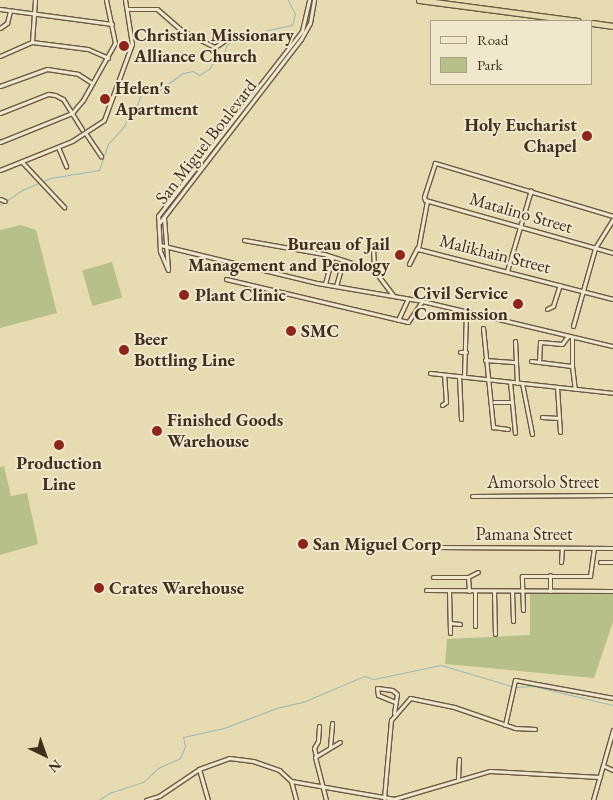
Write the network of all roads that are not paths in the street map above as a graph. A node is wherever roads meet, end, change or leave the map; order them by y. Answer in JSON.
{"nodes":[{"id":1,"x":35,"y":0,"type":"edge"},
{"id":2,"x":106,"y":0,"type":"edge"},
{"id":3,"x":125,"y":0,"type":"edge"},
{"id":4,"x":309,"y":0,"type":"edge"},
{"id":5,"x":314,"y":0,"type":"edge"},
{"id":6,"x":419,"y":0,"type":"edge"},
{"id":7,"x":0,"y":9,"type":"edge"},
{"id":8,"x":127,"y":9,"type":"junction"},
{"id":9,"x":10,"y":11,"type":"junction"},
{"id":10,"x":33,"y":14,"type":"junction"},
{"id":11,"x":580,"y":15,"type":"dead end"},
{"id":12,"x":570,"y":20,"type":"edge"},
{"id":13,"x":578,"y":20,"type":"edge"},
{"id":14,"x":593,"y":23,"type":"edge"},
{"id":15,"x":112,"y":24,"type":"junction"},
{"id":16,"x":613,"y":26,"type":"edge"},
{"id":17,"x":0,"y":28,"type":"edge"},
{"id":18,"x":234,"y":34,"type":"dead end"},
{"id":19,"x":32,"y":42,"type":"junction"},
{"id":20,"x":0,"y":56,"type":"edge"},
{"id":21,"x":108,"y":58,"type":"junction"},
{"id":22,"x":280,"y":59,"type":"junction"},
{"id":23,"x":284,"y":62,"type":"junction"},
{"id":24,"x":266,"y":78,"type":"junction"},
{"id":25,"x":271,"y":81,"type":"junction"},
{"id":26,"x":92,"y":83,"type":"junction"},
{"id":27,"x":0,"y":86,"type":"edge"},
{"id":28,"x":0,"y":113,"type":"edge"},
{"id":29,"x":72,"y":113,"type":"junction"},
{"id":30,"x":82,"y":130,"type":"dead end"},
{"id":31,"x":86,"y":134,"type":"junction"},
{"id":32,"x":0,"y":142,"type":"edge"},
{"id":33,"x":58,"y":147,"type":"junction"},
{"id":34,"x":206,"y":154,"type":"junction"},
{"id":35,"x":101,"y":156,"type":"dead end"},
{"id":36,"x":210,"y":158,"type":"junction"},
{"id":37,"x":22,"y":162,"type":"junction"},
{"id":38,"x":66,"y":166,"type":"dead end"},
{"id":39,"x":0,"y":170,"type":"edge"},
{"id":40,"x":531,"y":190,"type":"junction"},
{"id":41,"x":0,"y":199,"type":"edge"},
{"id":42,"x":426,"y":199,"type":"junction"},
{"id":43,"x":5,"y":201,"type":"dead end"},
{"id":44,"x":64,"y":207,"type":"dead end"},
{"id":45,"x":163,"y":211,"type":"junction"},
{"id":46,"x":613,"y":217,"type":"edge"},
{"id":47,"x":164,"y":218,"type":"junction"},
{"id":48,"x":159,"y":223,"type":"junction"},
{"id":49,"x":519,"y":227,"type":"junction"},
{"id":50,"x":244,"y":240,"type":"dead end"},
{"id":51,"x":160,"y":245,"type":"junction"},
{"id":52,"x":166,"y":247,"type":"junction"},
{"id":53,"x":372,"y":248,"type":"dead end"},
{"id":54,"x":417,"y":248,"type":"junction"},
{"id":55,"x":595,"y":248,"type":"junction"},
{"id":56,"x":613,"y":253,"type":"edge"},
{"id":57,"x":332,"y":258,"type":"junction"},
{"id":58,"x":409,"y":264,"type":"dead end"},
{"id":59,"x":374,"y":270,"type":"junction"},
{"id":60,"x":507,"y":271,"type":"junction"},
{"id":61,"x":340,"y":272,"type":"dead end"},
{"id":62,"x":226,"y":279,"type":"dead end"},
{"id":63,"x":324,"y":284,"type":"junction"},
{"id":64,"x":560,"y":285,"type":"junction"},
{"id":65,"x":336,"y":286,"type":"junction"},
{"id":66,"x":583,"y":291,"type":"junction"},
{"id":67,"x":393,"y":295,"type":"junction"},
{"id":68,"x":408,"y":299,"type":"junction"},
{"id":69,"x":613,"y":299,"type":"edge"},
{"id":70,"x":422,"y":301,"type":"junction"},
{"id":71,"x":547,"y":309,"type":"dead end"},
{"id":72,"x":466,"y":312,"type":"junction"},
{"id":73,"x":398,"y":320,"type":"junction"},
{"id":74,"x":573,"y":326,"type":"dead end"},
{"id":75,"x":483,"y":328,"type":"dead end"},
{"id":76,"x":570,"y":337,"type":"junction"},
{"id":77,"x":515,"y":341,"type":"dead end"},
{"id":78,"x":613,"y":346,"type":"edge"},
{"id":79,"x":460,"y":352,"type":"dead end"},
{"id":80,"x":466,"y":352,"type":"junction"},
{"id":81,"x":485,"y":360,"type":"junction"},
{"id":82,"x":531,"y":361,"type":"dead end"},
{"id":83,"x":516,"y":362,"type":"junction"},
{"id":84,"x":539,"y":362,"type":"junction"},
{"id":85,"x":572,"y":366,"type":"junction"},
{"id":86,"x":430,"y":373,"type":"dead end"},
{"id":87,"x":444,"y":375,"type":"junction"},
{"id":88,"x":459,"y":376,"type":"junction"},
{"id":89,"x":464,"y":377,"type":"junction"},
{"id":90,"x":486,"y":379,"type":"junction"},
{"id":91,"x":510,"y":382,"type":"junction"},
{"id":92,"x":516,"y":382,"type":"junction"},
{"id":93,"x":522,"y":383,"type":"junction"},
{"id":94,"x":557,"y":387,"type":"junction"},
{"id":95,"x":575,"y":389,"type":"junction"},
{"id":96,"x":613,"y":393,"type":"edge"},
{"id":97,"x":494,"y":402,"type":"dead end"},
{"id":98,"x":512,"y":402,"type":"junction"},
{"id":99,"x":442,"y":405,"type":"dead end"},
{"id":100,"x":542,"y":417,"type":"dead end"},
{"id":101,"x":558,"y":418,"type":"junction"},
{"id":102,"x":461,"y":419,"type":"dead end"},
{"id":103,"x":508,"y":429,"type":"dead end"},
{"id":104,"x":560,"y":432,"type":"dead end"},
{"id":105,"x":515,"y":433,"type":"dead end"},
{"id":106,"x":532,"y":434,"type":"dead end"},
{"id":107,"x":472,"y":496,"type":"dead end"},
{"id":108,"x":613,"y":496,"type":"edge"},
{"id":109,"x":434,"y":548,"type":"dead end"},
{"id":110,"x":562,"y":548,"type":"junction"},
{"id":111,"x":594,"y":548,"type":"junction"},
{"id":112,"x":613,"y":548,"type":"edge"},
{"id":113,"x":562,"y":562,"type":"dead end"},
{"id":114,"x":600,"y":562,"type":"dead end"},
{"id":115,"x":613,"y":562,"type":"edge"},
{"id":116,"x":478,"y":572,"type":"dead end"},
{"id":117,"x":550,"y":575,"type":"junction"},
{"id":118,"x":433,"y":576,"type":"dead end"},
{"id":119,"x":468,"y":577,"type":"junction"},
{"id":120,"x":426,"y":590,"type":"dead end"},
{"id":121,"x":449,"y":590,"type":"junction"},
{"id":122,"x":469,"y":590,"type":"junction"},
{"id":123,"x":475,"y":590,"type":"junction"},
{"id":124,"x":494,"y":591,"type":"junction"},
{"id":125,"x":512,"y":591,"type":"junction"},
{"id":126,"x":550,"y":591,"type":"junction"},
{"id":127,"x":613,"y":591,"type":"edge"},
{"id":128,"x":522,"y":592,"type":"junction"},
{"id":129,"x":523,"y":610,"type":"dead end"},
{"id":130,"x":513,"y":621,"type":"dead end"},
{"id":131,"x":450,"y":623,"type":"junction"},
{"id":132,"x":460,"y":624,"type":"dead end"},
{"id":133,"x":475,"y":626,"type":"dead end"},
{"id":134,"x":450,"y":633,"type":"dead end"},
{"id":135,"x":495,"y":634,"type":"dead end"},
{"id":136,"x":613,"y":698,"type":"edge"},
{"id":137,"x":395,"y":702,"type":"junction"},
{"id":138,"x":394,"y":714,"type":"junction"},
{"id":139,"x":332,"y":723,"type":"dead end"},
{"id":140,"x":505,"y":725,"type":"junction"},
{"id":141,"x":318,"y":726,"type":"dead end"},
{"id":142,"x":535,"y":729,"type":"dead end"},
{"id":143,"x":613,"y":730,"type":"edge"},
{"id":144,"x":340,"y":742,"type":"dead end"},
{"id":145,"x":330,"y":747,"type":"junction"},
{"id":146,"x":316,"y":756,"type":"junction"},
{"id":147,"x":459,"y":759,"type":"dead end"},
{"id":148,"x":604,"y":766,"type":"junction"},
{"id":149,"x":199,"y":769,"type":"junction"},
{"id":150,"x":613,"y":770,"type":"edge"},
{"id":151,"x":600,"y":777,"type":"junction"},
{"id":152,"x":458,"y":778,"type":"junction"},
{"id":153,"x":291,"y":782,"type":"junction"},
{"id":154,"x":324,"y":789,"type":"junction"},
{"id":155,"x":374,"y":798,"type":"edge"},
{"id":156,"x":384,"y":798,"type":"junction"},
{"id":157,"x":146,"y":800,"type":"edge"},
{"id":158,"x":208,"y":800,"type":"edge"},
{"id":159,"x":296,"y":800,"type":"edge"},
{"id":160,"x":326,"y":800,"type":"edge"},
{"id":161,"x":593,"y":800,"type":"edge"}],
"edges":[{"from":1,"to":10,"type":"street"},
{"from":2,"to":15,"type":"street"},
{"from":3,"to":8,"type":"street"},
{"from":4,"to":22,"type":"street","name":"San Miguel Boulevard"},
{"from":5,"to":23,"type":"street","name":"San Miguel Boulevard"},
{"from":6,"to":12,"type":"highway"},
{"from":7,"to":9,"type":"street"},
{"from":8,"to":18,"type":"street"},
{"from":8,"to":31,"type":"street"},
{"from":9,"to":10,"type":"street"},
{"from":9,"to":17,"type":"street"},
{"from":10,"to":15,"type":"street"},
{"from":10,"to":19,"type":"street"},
{"from":11,"to":13,"type":"street"},
{"from":14,"to":16,"type":"highway"},
{"from":15,"to":21,"type":"street"},
{"from":19,"to":20,"type":"street"},
{"from":19,"to":21,"type":"street"},
{"from":21,"to":26,"type":"street"},
{"from":22,"to":23,"type":"street"},
{"from":22,"to":24,"type":"street","name":"San Miguel Boulevard"},
{"from":23,"to":25,"type":"street","name":"San Miguel Boulevard"},
{"from":24,"to":25,"type":"street"},
{"from":24,"to":34,"type":"street","name":"San Miguel Boulevard"},
{"from":25,"to":36,"type":"street","name":"San Miguel Boulevard"},
{"from":26,"to":27,"type":"street"},
{"from":26,"to":29,"type":"street"},
{"from":28,"to":29,"type":"street"},
{"from":29,"to":30,"type":"street"},
{"from":29,"to":32,"type":"street"},
{"from":31,"to":33,"type":"street"},
{"from":31,"to":35,"type":"street"},
{"from":33,"to":37,"type":"street"},
{"from":33,"to":38,"type":"street"},
{"from":34,"to":36,"type":"street"},
{"from":34,"to":45,"type":"street","name":"San Miguel Boulevard"},
{"from":36,"to":47,"type":"street","name":"San Miguel Boulevard"},
{"from":37,"to":39,"type":"street"},
{"from":37,"to":44,"type":"street"},
{"from":40,"to":42,"type":"street","name":"Malikhain Street"},
{"from":40,"to":46,"type":"street"},
{"from":40,"to":49,"type":"street"},
{"from":41,"to":43,"type":"street"},
{"from":42,"to":49,"type":"street","name":"Matalino Street"},
{"from":42,"to":54,"type":"street","name":"Malikhain Street"},
{"from":45,"to":47,"type":"street"},
{"from":45,"to":48,"type":"street","name":"San Miguel Boulevard"},
{"from":46,"to":55,"type":"street"},
{"from":47,"to":48,"type":"street","name":"San Miguel Boulevard"},
{"from":47,"to":52,"type":"street"},
{"from":48,"to":51,"type":"street"},
{"from":49,"to":55,"type":"street","name":"Matalino Street"},
{"from":49,"to":60,"type":"street"},
{"from":50,"to":57,"type":"street"},
{"from":51,"to":52,"type":"street"},
{"from":51,"to":52,"type":"street"},
{"from":52,"to":63,"type":"street"},
{"from":53,"to":59,"type":"street"},
{"from":54,"to":58,"type":"street"},
{"from":54,"to":60,"type":"street","name":"Malikhain Street"},
{"from":55,"to":56,"type":"street","name":"Matalino Street"},
{"from":55,"to":66,"type":"street"},
{"from":57,"to":59,"type":"street"},
{"from":57,"to":63,"type":"street"},
{"from":59,"to":67,"type":"street"},
{"from":60,"to":64,"type":"street","name":"Malikhain Street"},
{"from":61,"to":65,"type":"street"},
{"from":62,"to":73,"type":"street"},
{"from":63,"to":65,"type":"street"},
{"from":64,"to":66,"type":"street","name":"Malikhain Street"},
{"from":64,"to":71,"type":"street"},
{"from":65,"to":67,"type":"street"},
{"from":66,"to":69,"type":"street","name":"Malikhain Street"},
{"from":66,"to":74,"type":"street"},
{"from":67,"to":68,"type":"street"},
{"from":68,"to":70,"type":"street"},
{"from":68,"to":73,"type":"street"},
{"from":70,"to":72,"type":"street"},
{"from":70,"to":73,"type":"street"},
{"from":72,"to":76,"type":"street"},
{"from":72,"to":80,"type":"street"},
{"from":75,"to":81,"type":"street"},
{"from":76,"to":78,"type":"street"},
{"from":76,"to":84,"type":"street"},
{"from":76,"to":85,"type":"street"},
{"from":77,"to":83,"type":"street"},
{"from":79,"to":80,"type":"street"},
{"from":80,"to":89,"type":"street"},
{"from":81,"to":83,"type":"street"},
{"from":81,"to":90,"type":"street"},
{"from":82,"to":84,"type":"street"},
{"from":83,"to":92,"type":"street"},
{"from":84,"to":85,"type":"street"},
{"from":85,"to":95,"type":"street"},
{"from":86,"to":87,"type":"street"},
{"from":87,"to":88,"type":"street"},
{"from":87,"to":99,"type":"street"},
{"from":88,"to":89,"type":"street"},
{"from":88,"to":102,"type":"street"},
{"from":89,"to":90,"type":"street"},
{"from":90,"to":91,"type":"street"},
{"from":90,"to":103,"type":"street"},
{"from":91,"to":92,"type":"street"},
{"from":91,"to":98,"type":"street"},
{"from":92,"to":93,"type":"street"},
{"from":93,"to":94,"type":"street"},
{"from":93,"to":106,"type":"street"},
{"from":94,"to":95,"type":"street"},
{"from":94,"to":101,"type":"street"},
{"from":95,"to":96,"type":"street"},
{"from":97,"to":98,"type":"street"},
{"from":98,"to":105,"type":"street"},
{"from":100,"to":101,"type":"street"},
{"from":101,"to":104,"type":"street"},
{"from":107,"to":108,"type":"street","name":"Amorsolo Street"},
{"from":109,"to":110,"type":"street","name":"Pamana Street"},
{"from":110,"to":111,"type":"street","name":"Pamana Street"},
{"from":110,"to":113,"type":"street"},
{"from":111,"to":112,"type":"street","name":"Pamana Street"},
{"from":111,"to":117,"type":"street"},
{"from":114,"to":115,"type":"street"},
{"from":116,"to":119,"type":"street"},
{"from":117,"to":126,"type":"street"},
{"from":117,"to":128,"type":"street"},
{"from":118,"to":119,"type":"street"},
{"from":119,"to":122,"type":"street"},
{"from":120,"to":121,"type":"street"},
{"from":121,"to":122,"type":"street"},
{"from":121,"to":131,"type":"street"},
{"from":122,"to":123,"type":"street"},
{"from":123,"to":124,"type":"street"},
{"from":123,"to":133,"type":"street"},
{"from":124,"to":125,"type":"street"},
{"from":124,"to":135,"type":"street"},
{"from":125,"to":128,"type":"street"},
{"from":125,"to":130,"type":"street"},
{"from":126,"to":127,"type":"street"},
{"from":126,"to":128,"type":"street"},
{"from":128,"to":129,"type":"street"},
{"from":131,"to":132,"type":"street"},
{"from":131,"to":134,"type":"street"},
{"from":136,"to":140,"type":"street"},
{"from":137,"to":137,"type":"street"},
{"from":137,"to":138,"type":"street"},
{"from":138,"to":140,"type":"street"},
{"from":138,"to":156,"type":"street"},
{"from":139,"to":145,"type":"street"},
{"from":140,"to":142,"type":"street"},
{"from":141,"to":146,"type":"street"},
{"from":143,"to":148,"type":"street"},
{"from":144,"to":145,"type":"street"},
{"from":145,"to":146,"type":"street"},
{"from":146,"to":154,"type":"street"},
{"from":147,"to":152,"type":"street"},
{"from":148,"to":150,"type":"street"},
{"from":148,"to":151,"type":"street"},
{"from":149,"to":153,"type":"street"},
{"from":149,"to":157,"type":"street"},
{"from":149,"to":158,"type":"street"},
{"from":151,"to":152,"type":"street"},
{"from":151,"to":161,"type":"street"},
{"from":152,"to":156,"type":"street"},
{"from":153,"to":154,"type":"street"},
{"from":153,"to":159,"type":"street"},
{"from":154,"to":155,"type":"street"},
{"from":154,"to":160,"type":"street"},
{"from":155,"to":156,"type":"street"}]}
